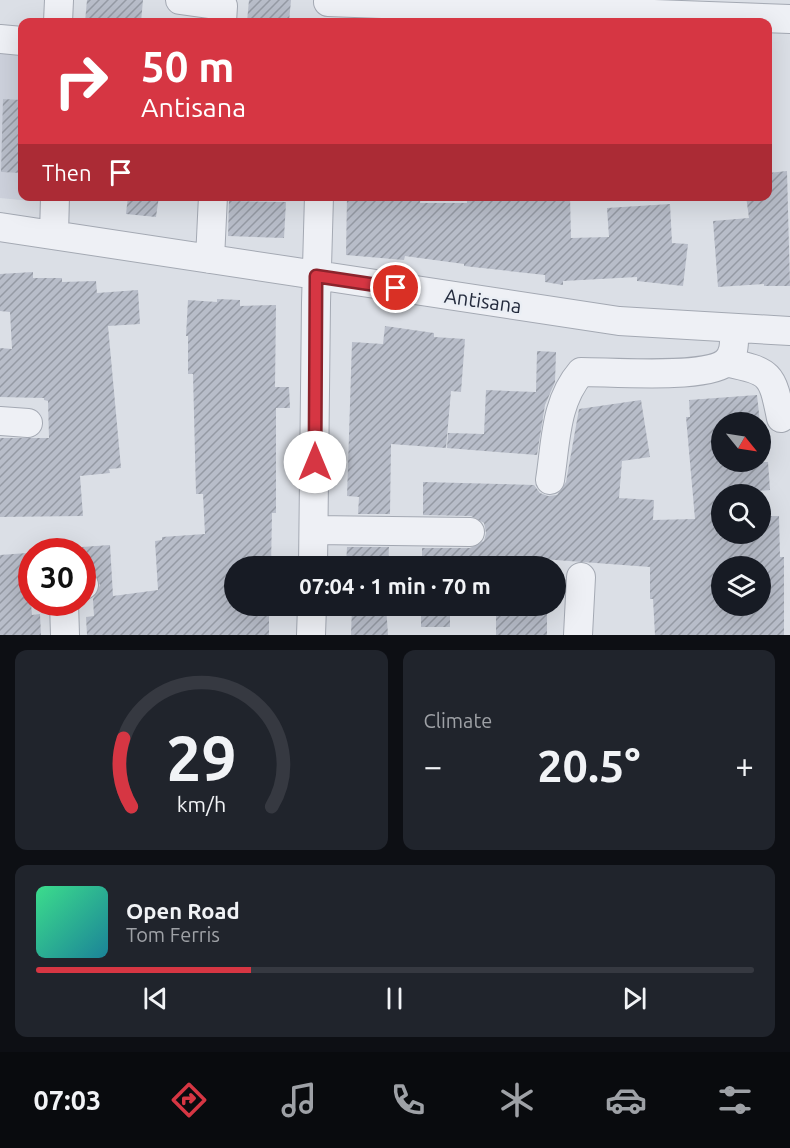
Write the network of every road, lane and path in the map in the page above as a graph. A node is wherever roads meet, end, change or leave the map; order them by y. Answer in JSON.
{"nodes":[{"id":1,"x":58,"y":0,"type":"edge"},
{"id":2,"x":180,"y":0,"type":"edge"},
{"id":3,"x":604,"y":7,"type":"edge"},
{"id":4,"x":327,"y":8,"type":"edge"},
{"id":5,"x":58,"y":18,"type":"edge"},
{"id":6,"x":222,"y":18,"type":"edge"},
{"id":7,"x":790,"y":19,"type":"edge"},
{"id":8,"x":0,"y":39,"type":"edge"},
{"id":9,"x":18,"y":41,"type":"edge"},
{"id":10,"x":55,"y":201,"type":"edge"},
{"id":11,"x":213,"y":201,"type":"edge"},
{"id":12,"x":320,"y":201,"type":"edge"},
{"id":13,"x":0,"y":227,"type":"edge"},
{"id":14,"x":54,"y":235,"type":"junction"},
{"id":15,"x":210,"y":259,"type":"junction"},
{"id":16,"x":316,"y":276,"type":"junction"},
{"id":17,"x":734,"y":328,"type":"junction"},
{"id":18,"x":790,"y":331,"type":"edge"},
{"id":19,"x":726,"y":362,"type":"junction"},
{"id":20,"x":781,"y":418,"type":"dead end"},
{"id":21,"x":0,"y":421,"type":"edge"},
{"id":22,"x":28,"y":423,"type":"dead end"},
{"id":23,"x":550,"y":480,"type":"dead end"},
{"id":24,"x":315,"y":530,"type":"junction"},
{"id":25,"x":470,"y":532,"type":"dead end"},
{"id":26,"x":314,"y":556,"type":"edge"},
{"id":27,"x":582,"y":577,"type":"dead end"},
{"id":28,"x":70,"y":616,"type":"edge"},
{"id":29,"x":312,"y":616,"type":"edge"},
{"id":30,"x":64,"y":635,"type":"edge"},
{"id":31,"x":311,"y":635,"type":"edge"},
{"id":32,"x":578,"y":635,"type":"edge"}],
"edges":[{"from":1,"to":5,"type":"street"},
{"from":2,"to":6,"type":"street"},
{"from":3,"to":4,"type":"street"},
{"from":3,"to":7,"type":"street"},
{"from":8,"to":9,"type":"street"},
{"from":10,"to":14,"type":"street"},
{"from":11,"to":15,"type":"street"},
{"from":12,"to":16,"type":"street"},
{"from":13,"to":14,"type":"street","name":"Antisana"},
{"from":14,"to":15,"type":"street","name":"Antisana"},
{"from":15,"to":16,"type":"street","name":"Antisana"},
{"from":16,"to":17,"type":"street","name":"Antisana"},
{"from":16,"to":24,"type":"street"},
{"from":17,"to":18,"type":"street","name":"Antisana"},
{"from":17,"to":19,"type":"street"},
{"from":19,"to":20,"type":"street"},
{"from":19,"to":23,"type":"street"},
{"from":21,"to":22,"type":"street"},
{"from":24,"to":25,"type":"street"},
{"from":24,"to":26,"type":"street"},
{"from":27,"to":32,"type":"street"},
{"from":28,"to":30,"type":"street"},
{"from":29,"to":31,"type":"street"}]}
